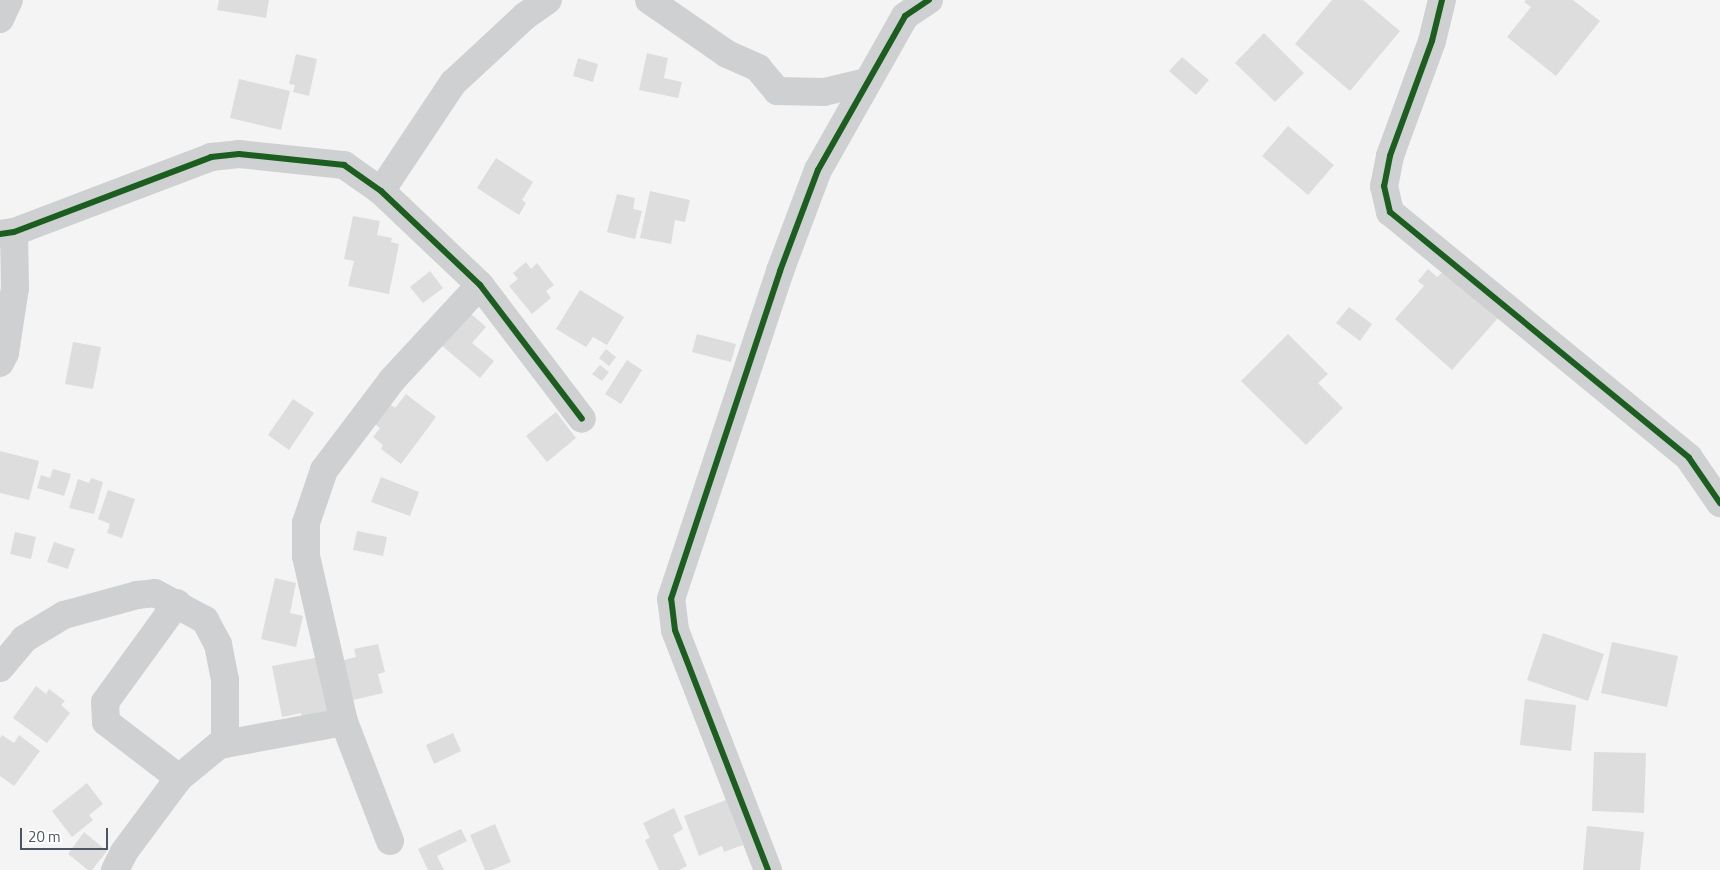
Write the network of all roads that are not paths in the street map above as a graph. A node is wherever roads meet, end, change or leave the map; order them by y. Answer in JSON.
{"nodes":[{"id":1,"x":10,"y":0,"type":"edge"},
{"id":2,"x":548,"y":0,"type":"edge"},
{"id":3,"x":649,"y":0,"type":"edge"},
{"id":4,"x":928,"y":0,"type":"edge"},
{"id":5,"x":1442,"y":0,"type":"edge"},
{"id":6,"x":0,"y":18,"type":"edge"},
{"id":7,"x":866,"y":82,"type":"junction"},
{"id":8,"x":381,"y":191,"type":"junction"},
{"id":9,"x":7,"y":233,"type":"edge"},
{"id":10,"x":480,"y":285,"type":"junction"},
{"id":11,"x":0,"y":363,"type":"edge"},
{"id":12,"x":582,"y":419,"type":"dead end"},
{"id":13,"x":1720,"y":503,"type":"edge"},
{"id":14,"x":177,"y":603,"type":"junction"},
{"id":15,"x":0,"y":668,"type":"edge"},
{"id":16,"x":344,"y":722,"type":"junction"},
{"id":17,"x":225,"y":744,"type":"junction"},
{"id":18,"x":180,"y":778,"type":"junction"},
{"id":19,"x":390,"y":841,"type":"dead end"},
{"id":20,"x":115,"y":870,"type":"edge"},
{"id":21,"x":768,"y":870,"type":"edge"}],
"edges":[{"from":1,"to":6,"type":"street"},
{"from":2,"to":8,"type":"street"},
{"from":3,"to":7,"type":"street"},
{"from":4,"to":7,"type":"street"},
{"from":5,"to":13,"type":"street"},
{"from":7,"to":21,"type":"street"},
{"from":8,"to":9,"type":"street"},
{"from":8,"to":10,"type":"street"},
{"from":9,"to":11,"type":"street"},
{"from":10,"to":12,"type":"street"},
{"from":10,"to":16,"type":"street"},
{"from":14,"to":15,"type":"street"},
{"from":14,"to":17,"type":"street"},
{"from":14,"to":18,"type":"street"},
{"from":16,"to":17,"type":"street"},
{"from":16,"to":19,"type":"street"},
{"from":17,"to":18,"type":"street"},
{"from":18,"to":20,"type":"street"}]}
